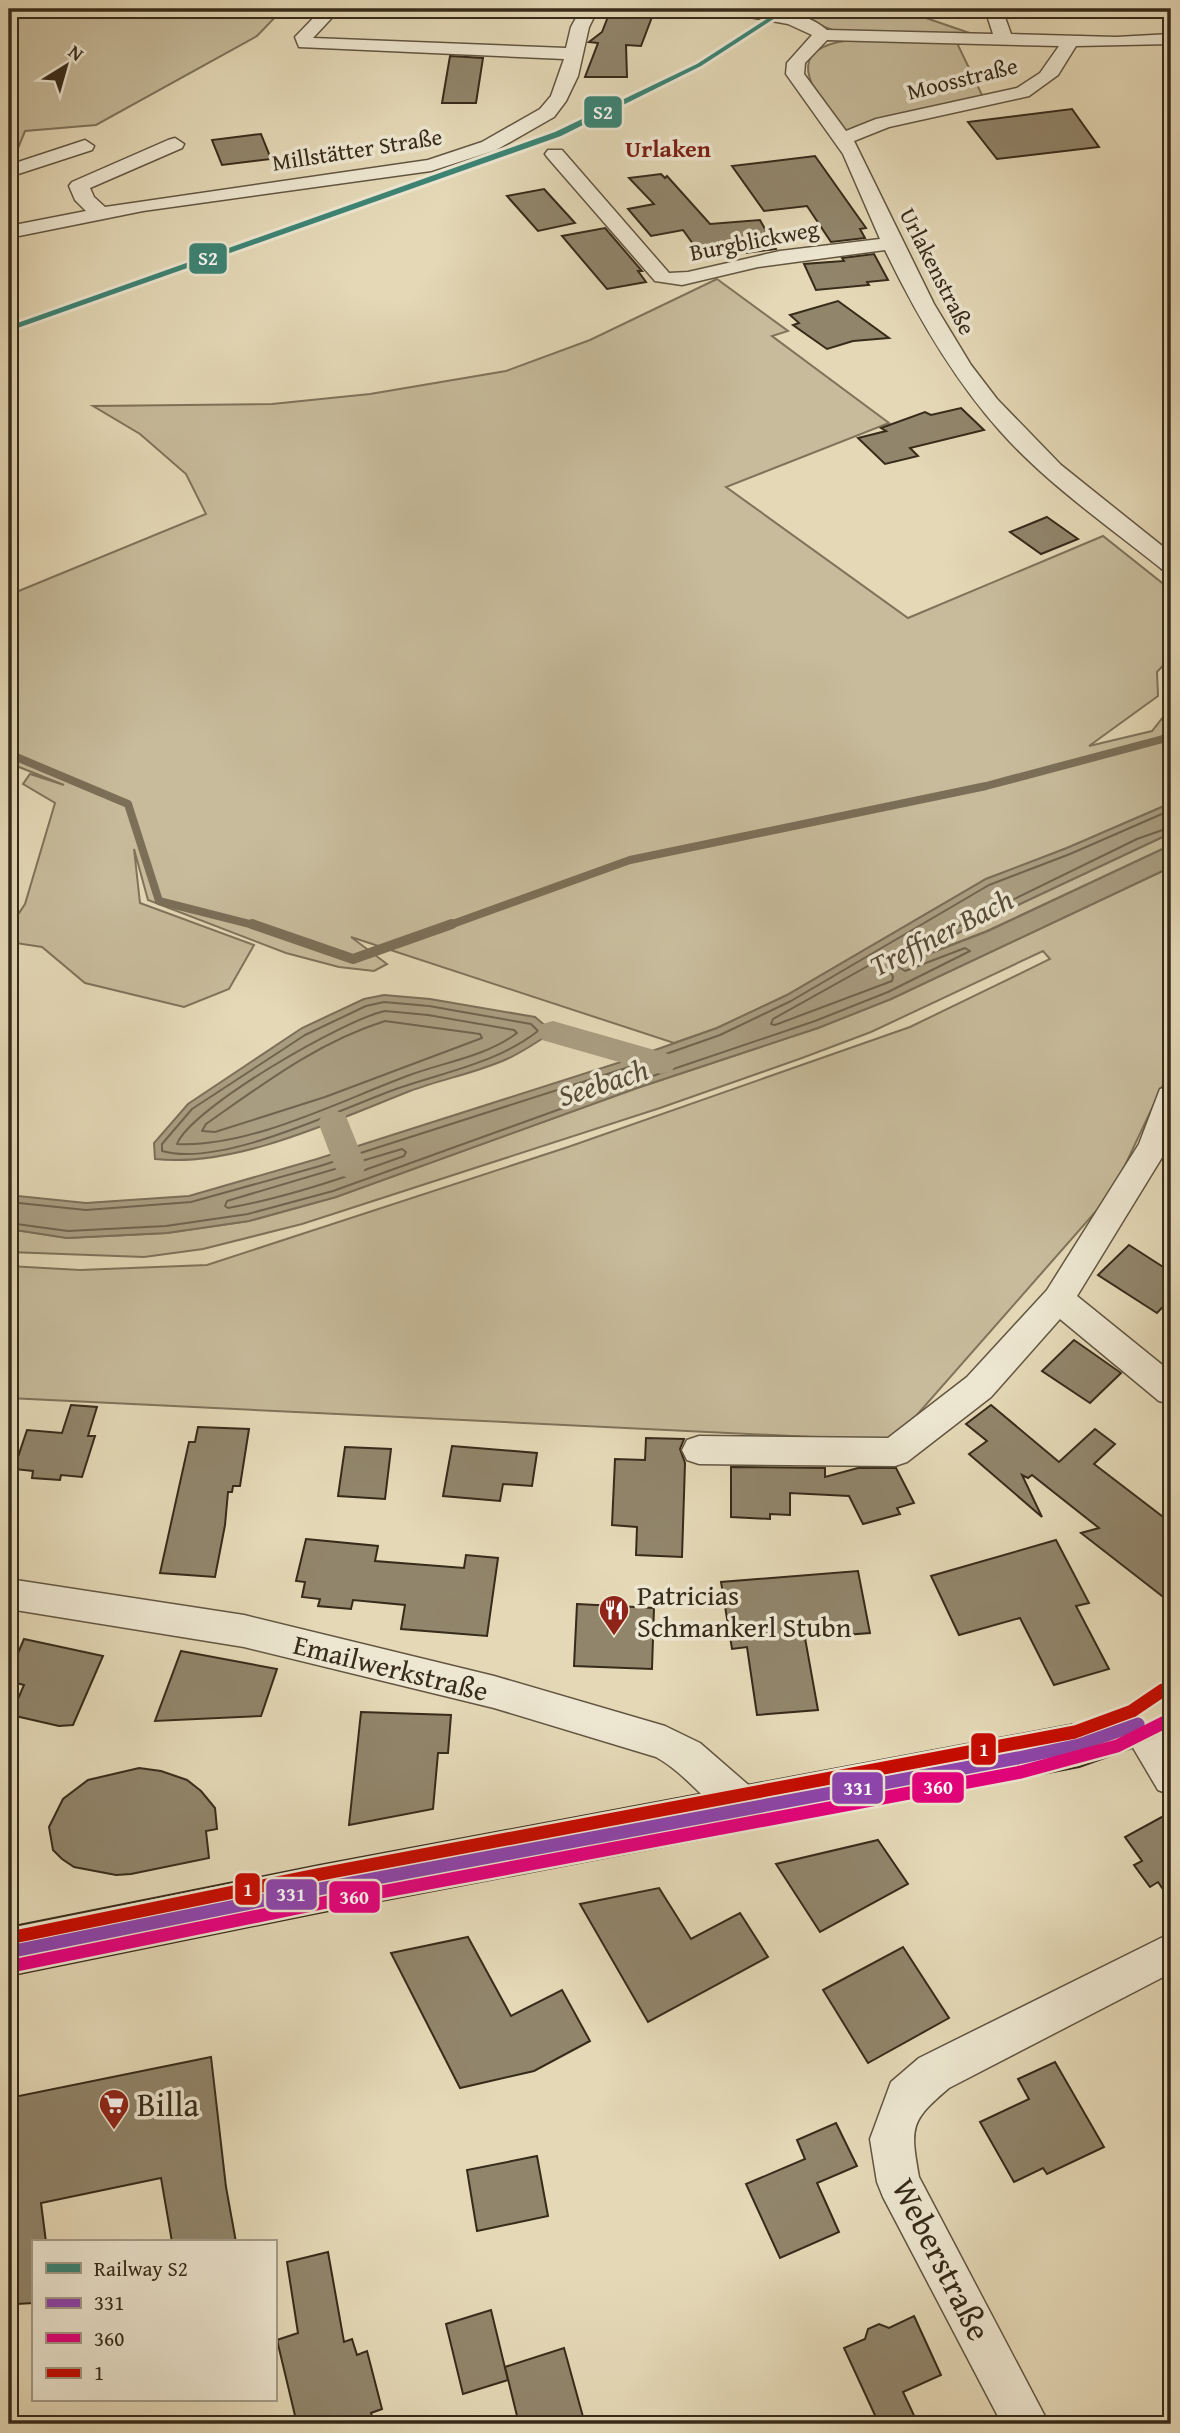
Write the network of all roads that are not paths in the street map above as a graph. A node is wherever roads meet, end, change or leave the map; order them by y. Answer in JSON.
{"nodes":[{"id":1,"x":331,"y":9,"type":"edge"},
{"id":2,"x":589,"y":9,"type":"edge"},
{"id":3,"x":734,"y":9,"type":"edge"},
{"id":4,"x":994,"y":9,"type":"edge"},
{"id":5,"x":822,"y":35,"type":"junction"},
{"id":6,"x":1171,"y":39,"type":"edge"},
{"id":7,"x":1004,"y":40,"type":"junction"},
{"id":8,"x":1070,"y":41,"type":"junction"},
{"id":9,"x":574,"y":54,"type":"junction"},
{"id":10,"x":845,"y":138,"type":"junction"},
{"id":11,"x":175,"y":144,"type":"dead end"},
{"id":12,"x":85,"y":146,"type":"dead end"},
{"id":13,"x":555,"y":154,"type":"dead end"},
{"id":14,"x":9,"y":171,"type":"edge"},
{"id":15,"x":100,"y":213,"type":"junction"},
{"id":16,"x":9,"y":232,"type":"edge"},
{"id":17,"x":892,"y":243,"type":"junction"},
{"id":18,"x":1171,"y":565,"type":"edge"},
{"id":19,"x":1171,"y":1097,"type":"edge"},
{"id":20,"x":1058,"y":1299,"type":"junction"},
{"id":21,"x":1171,"y":1391,"type":"edge"},
{"id":22,"x":699,"y":1450,"type":"dead end"},
{"id":23,"x":9,"y":1594,"type":"edge"},
{"id":24,"x":1154,"y":1713,"type":"edge"},
{"id":25,"x":1171,"y":1778,"type":"edge"},
{"id":26,"x":746,"y":1808,"type":"junction"},
{"id":27,"x":9,"y":1952,"type":"edge"},
{"id":28,"x":1171,"y":1952,"type":"edge"},
{"id":29,"x":1026,"y":2424,"type":"edge"}],
"edges":[{"from":1,"to":9,"type":"street"},
{"from":2,"to":9,"type":"street","name":"Millstätter Straße"},
{"from":3,"to":5,"type":"street"},
{"from":4,"to":7,"type":"street","name":"Moosstraße"},
{"from":5,"to":7,"type":"street","name":"Moosstraße"},
{"from":5,"to":10,"type":"street","name":"Urlakenstraße"},
{"from":6,"to":8,"type":"street","name":"Moosstraße"},
{"from":7,"to":8,"type":"street","name":"Moosstraße"},
{"from":8,"to":10,"type":"street","name":"Moosstraße"},
{"from":9,"to":15,"type":"street","name":"Millstätter Straße"},
{"from":10,"to":17,"type":"street","name":"Urlakenstraße"},
{"from":11,"to":15,"type":"street"},
{"from":12,"to":14,"type":"street"},
{"from":13,"to":17,"type":"street","name":"Burgblickweg"},
{"from":15,"to":16,"type":"street","name":"Millstätter Straße"},
{"from":17,"to":18,"type":"street","name":"Urlakenstraße"},
{"from":19,"to":20,"type":"street"},
{"from":20,"to":21,"type":"street"},
{"from":20,"to":22,"type":"street"},
{"from":23,"to":26,"type":"street","name":"Emailwerkstraße"},
{"from":24,"to":25,"type":"street"},
{"from":24,"to":26,"type":"main road"},
{"from":26,"to":27,"type":"main road"},
{"from":28,"to":29,"type":"street","name":"Weberstraße"}]}
